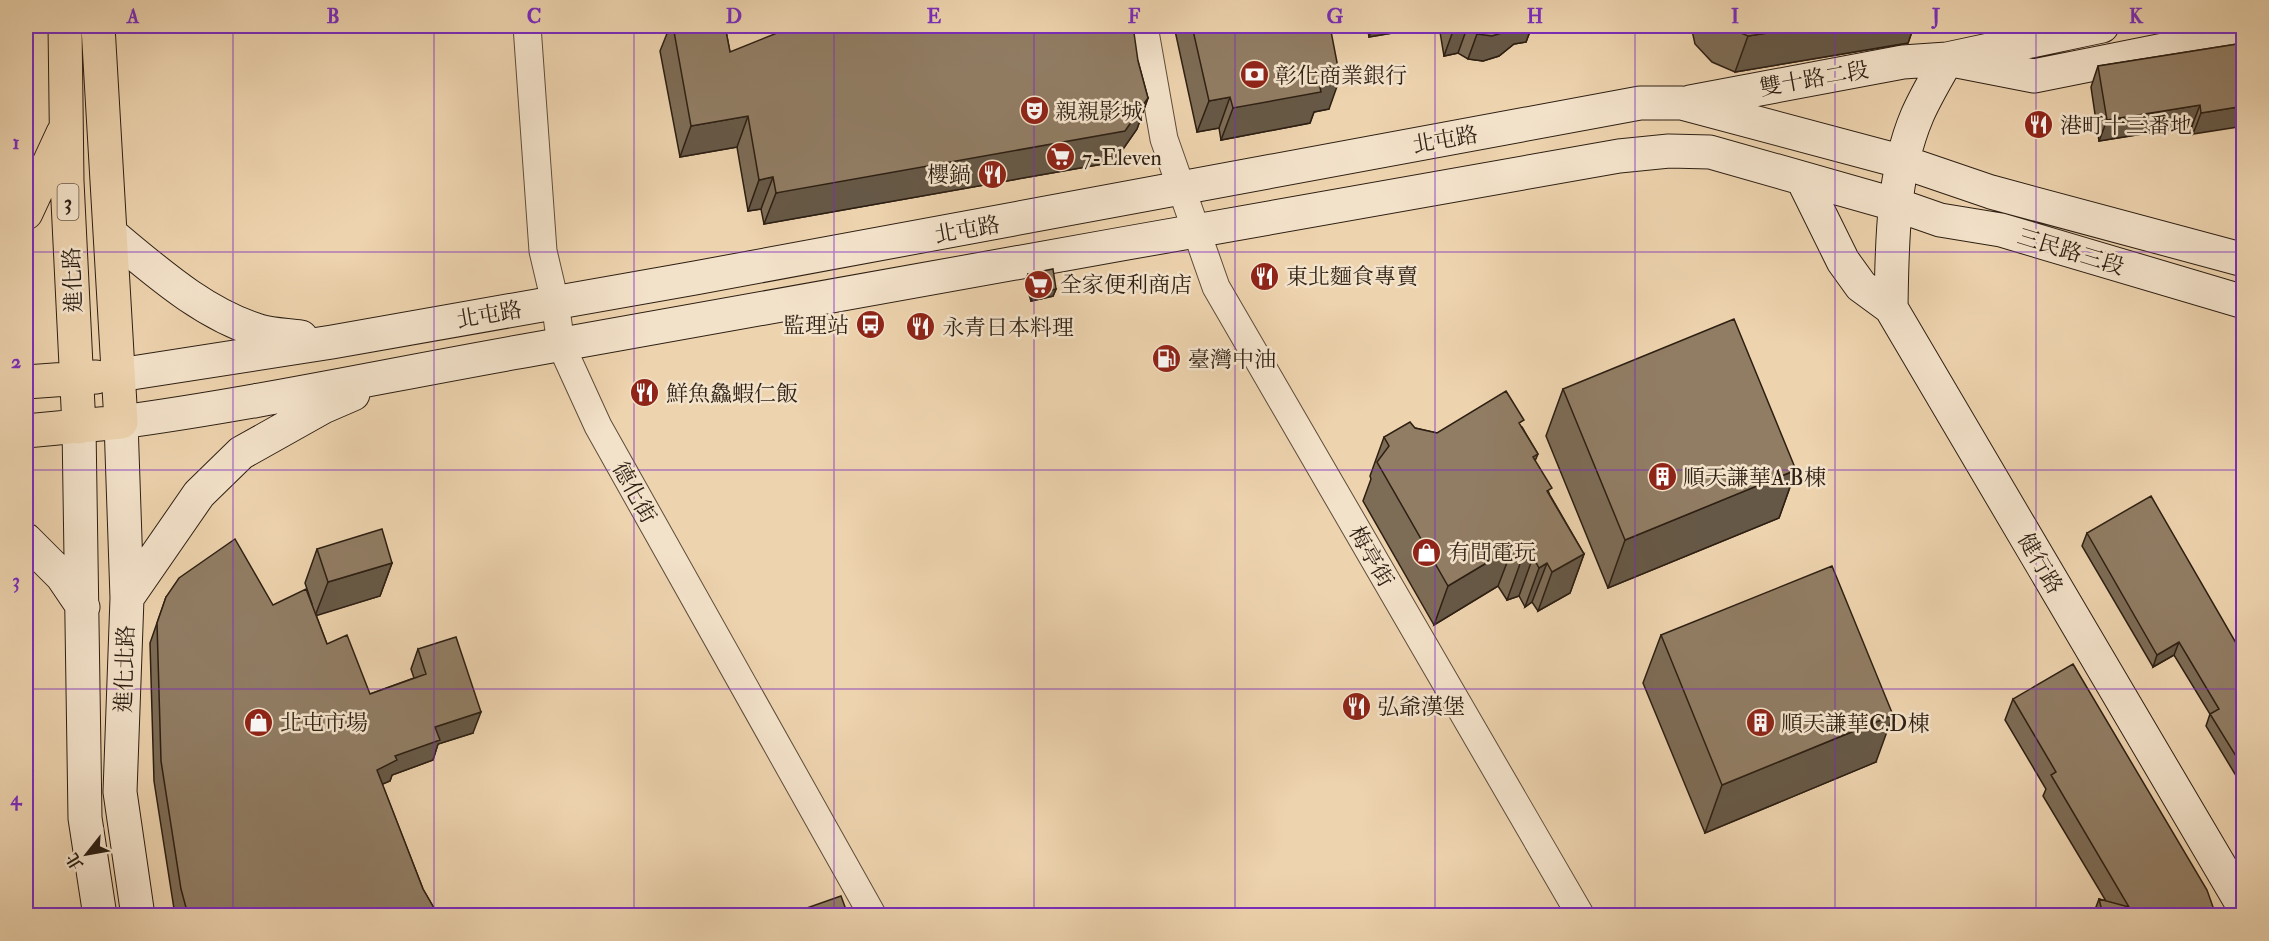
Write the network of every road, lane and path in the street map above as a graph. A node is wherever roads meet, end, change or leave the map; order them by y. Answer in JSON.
{"nodes":[{"id":1,"x":65,"y":26,"type":"edge"},
{"id":2,"x":98,"y":26,"type":"edge"},
{"id":3,"x":527,"y":26,"type":"edge"},
{"id":4,"x":1144,"y":26,"type":"edge"},
{"id":5,"x":2102,"y":26,"type":"edge"},
{"id":6,"x":2244,"y":34,"type":"edge"},
{"id":7,"x":1947,"y":59,"type":"junction"},
{"id":8,"x":1682,"y":103,"type":"junction"},
{"id":9,"x":66,"y":126,"type":"junction"},
{"id":10,"x":1903,"y":162,"type":"junction"},
{"id":11,"x":1803,"y":180,"type":"junction"},
{"id":12,"x":1180,"y":188,"type":"junction"},
{"id":13,"x":1897,"y":205,"type":"junction"},
{"id":14,"x":26,"y":213,"type":"edge"},
{"id":15,"x":1196,"y":229,"type":"junction"},
{"id":16,"x":111,"y":235,"type":"junction"},
{"id":17,"x":2244,"y":260,"type":"edge"},
{"id":18,"x":555,"y":302,"type":"junction"},
{"id":19,"x":2244,"y":302,"type":"edge"},
{"id":20,"x":1891,"y":308,"type":"junction"},
{"id":21,"x":332,"y":342,"type":"junction"},
{"id":22,"x":561,"y":345,"type":"junction"},
{"id":23,"x":407,"y":371,"type":"junction"},
{"id":24,"x":119,"y":375,"type":"junction"},
{"id":25,"x":76,"y":378,"type":"junction"},
{"id":26,"x":26,"y":382,"type":"edge"},
{"id":27,"x":121,"y":422,"type":"junction"},
{"id":28,"x":79,"y":427,"type":"junction"},
{"id":29,"x":26,"y":431,"type":"edge"},
{"id":30,"x":26,"y":540,"type":"edge"},
{"id":31,"x":127,"y":598,"type":"junction"},
{"id":32,"x":83,"y":607,"type":"junction"},
{"id":33,"x":2244,"y":907,"type":"edge"},
{"id":34,"x":100,"y":915,"type":"edge"},
{"id":35,"x":138,"y":915,"type":"edge"},
{"id":36,"x":873,"y":915,"type":"edge"},
{"id":37,"x":1581,"y":915,"type":"edge"}],
"edges":[{"from":1,"to":9,"type":"main road","name":"進化路","number":"3"},
{"from":2,"to":16,"type":"main road","name":"進化路","number":"3"},
{"from":3,"to":18,"type":"street","name":"德化街"},
{"from":4,"to":12,"type":"street","name":"梅亭街"},
{"from":5,"to":7,"type":"main road","name":"雙十路二段"},
{"from":6,"to":7,"type":"main road","name":"雙十路二段"},
{"from":7,"to":8,"type":"main road","name":"雙十路二段"},
{"from":7,"to":10,"type":"main road"},
{"from":8,"to":10,"type":"main road","name":"北屯路"},
{"from":8,"to":12,"type":"main road","name":"北屯路"},
{"from":9,"to":14,"type":"main road"},
{"from":9,"to":25,"type":"main road","name":"進化路","number":"3"},
{"from":10,"to":13,"type":"main road"},
{"from":10,"to":17,"type":"main road","name":"三民路三段"},
{"from":11,"to":13,"type":"main road","name":"北屯路"},
{"from":11,"to":15,"type":"main road","name":"北屯路"},
{"from":11,"to":20,"type":"main road"},
{"from":12,"to":15,"type":"street","name":"梅亭街"},
{"from":12,"to":18,"type":"main road","name":"北屯路"},
{"from":13,"to":19,"type":"main road","name":"三民路三段"},
{"from":13,"to":20,"type":"main road"},
{"from":15,"to":22,"type":"main road","name":"北屯路"},
{"from":15,"to":37,"type":"street","name":"梅亭街"},
{"from":16,"to":21,"type":"main road"},
{"from":16,"to":24,"type":"main road","name":"進化路","number":"3"},
{"from":18,"to":21,"type":"main road","name":"北屯路"},
{"from":18,"to":22,"type":"street","name":"德化街"},
{"from":20,"to":33,"type":"main road","name":"健行路"},
{"from":21,"to":24,"type":"main road","name":"北屯路"},
{"from":22,"to":23,"type":"main road","name":"北屯路"},
{"from":22,"to":36,"type":"street","name":"德化街"},
{"from":23,"to":27,"type":"main road","name":"北屯路"},
{"from":23,"to":31,"type":"main road"},
{"from":24,"to":25,"type":"main road","name":"北屯路"},
{"from":24,"to":27,"type":"main road","name":"進化路","number":"3"},
{"from":25,"to":26,"type":"main road","name":"北屯路"},
{"from":25,"to":28,"type":"main road","name":"進化路","number":"3"},
{"from":27,"to":28,"type":"main road","name":"北屯路"},
{"from":27,"to":31,"type":"main road","name":"進化北路"},
{"from":28,"to":29,"type":"main road","name":"北屯路"},
{"from":28,"to":32,"type":"main road","name":"進化北路"},
{"from":30,"to":32,"type":"main road"},
{"from":31,"to":35,"type":"main road","name":"進化北路"},
{"from":32,"to":34,"type":"main road","name":"進化北路"}]}
